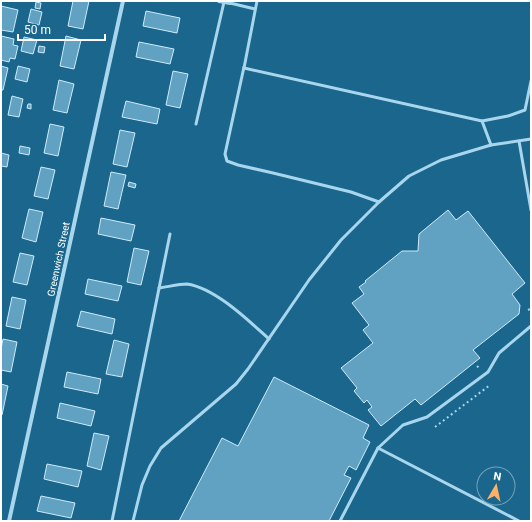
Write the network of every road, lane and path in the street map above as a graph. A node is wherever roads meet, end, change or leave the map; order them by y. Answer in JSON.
{"nodes":[{"id":1,"x":123,"y":1,"type":"edge"},
{"id":2,"x":257,"y":1,"type":"edge"},
{"id":3,"x":221,"y":2,"type":"edge"},
{"id":4,"x":230,"y":3,"type":"joint"},
{"id":5,"x":255,"y":9,"type":"junction"},
{"id":6,"x":244,"y":67,"type":"junction"},
{"id":7,"x":531,"y":81,"type":"edge"},
{"id":8,"x":482,"y":121,"type":"junction"},
{"id":9,"x":196,"y":124,"type":"dead end"},
{"id":10,"x":531,"y":139,"type":"edge"},
{"id":11,"x":519,"y":141,"type":"junction"},
{"id":12,"x":491,"y":145,"type":"junction"},
{"id":13,"x":379,"y":202,"type":"junction"},
{"id":14,"x":531,"y":210,"type":"edge"},
{"id":15,"x":170,"y":234,"type":"dead end"},
{"id":16,"x":159,"y":288,"type":"junction"},
{"id":17,"x":531,"y":326,"type":"edge"},
{"id":18,"x":269,"y":339,"type":"junction"},
{"id":19,"x":490,"y":385,"type":"dead end"},
{"id":20,"x":435,"y":427,"type":"dead end"},
{"id":21,"x":378,"y":448,"type":"junction"},
{"id":22,"x":9,"y":521,"type":"edge"},
{"id":23,"x":112,"y":521,"type":"edge"},
{"id":24,"x":133,"y":521,"type":"edge"},
{"id":25,"x":340,"y":521,"type":"edge"},
{"id":26,"x":519,"y":521,"type":"edge"}],
"edges":[{"from":1,"to":22,"type":"street","name":"Greenwich Street"},
{"from":2,"to":5,"type":"lane"},
{"from":3,"to":4,"type":"street"},
{"from":3,"to":9,"type":"lane"},
{"from":4,"to":5,"type":"lane"},
{"from":5,"to":6,"type":"lane"},
{"from":6,"to":8,"type":"lane"},
{"from":6,"to":13,"type":"lane"},
{"from":7,"to":8,"type":"lane"},
{"from":8,"to":12,"type":"lane"},
{"from":10,"to":11,"type":"lane"},
{"from":11,"to":12,"type":"lane"},
{"from":11,"to":14,"type":"lane"},
{"from":12,"to":13,"type":"lane"},
{"from":13,"to":18,"type":"lane"},
{"from":15,"to":16,"type":"lane"},
{"from":16,"to":18,"type":"lane"},
{"from":16,"to":23,"type":"lane"},
{"from":17,"to":21,"type":"lane"},
{"from":18,"to":24,"type":"lane"},
{"from":19,"to":20,"type":"path"},
{"from":21,"to":25,"type":"lane"},
{"from":21,"to":26,"type":"lane"}]}
